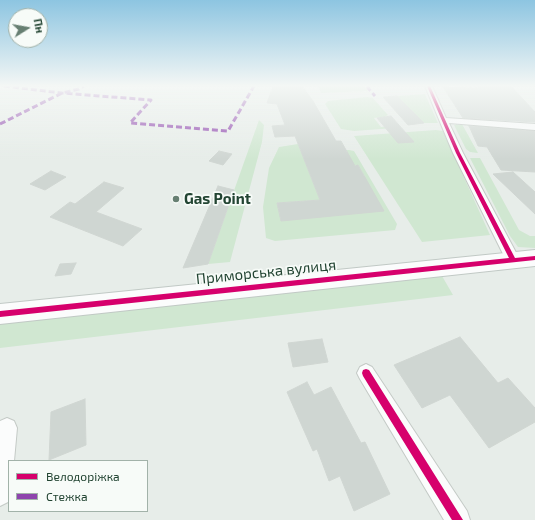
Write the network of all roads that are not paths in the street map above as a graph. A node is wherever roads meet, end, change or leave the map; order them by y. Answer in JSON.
{"nodes":[{"id":1,"x":439,"y":110,"type":"edge"},
{"id":2,"x":444,"y":120,"type":"junction"},
{"id":3,"x":535,"y":127,"type":"edge"},
{"id":4,"x":535,"y":258,"type":"edge"},
{"id":5,"x":513,"y":260,"type":"junction"},
{"id":6,"x":0,"y":314,"type":"edge"},
{"id":7,"x":366,"y":373,"type":"dead end"},
{"id":8,"x":7,"y":428,"type":"dead end"},
{"id":9,"x":0,"y":494,"type":"edge"},
{"id":10,"x":458,"y":520,"type":"edge"}],
"edges":[{"from":1,"to":2,"type":"street"},
{"from":2,"to":3,"type":"street"},
{"from":2,"to":5,"type":"street"},
{"from":4,"to":5,"type":"street","name":"Приморська вулиця"},
{"from":5,"to":6,"type":"street","name":"Приморська вулиця"},
{"from":7,"to":10,"type":"street"},
{"from":8,"to":9,"type":"street"}]}
